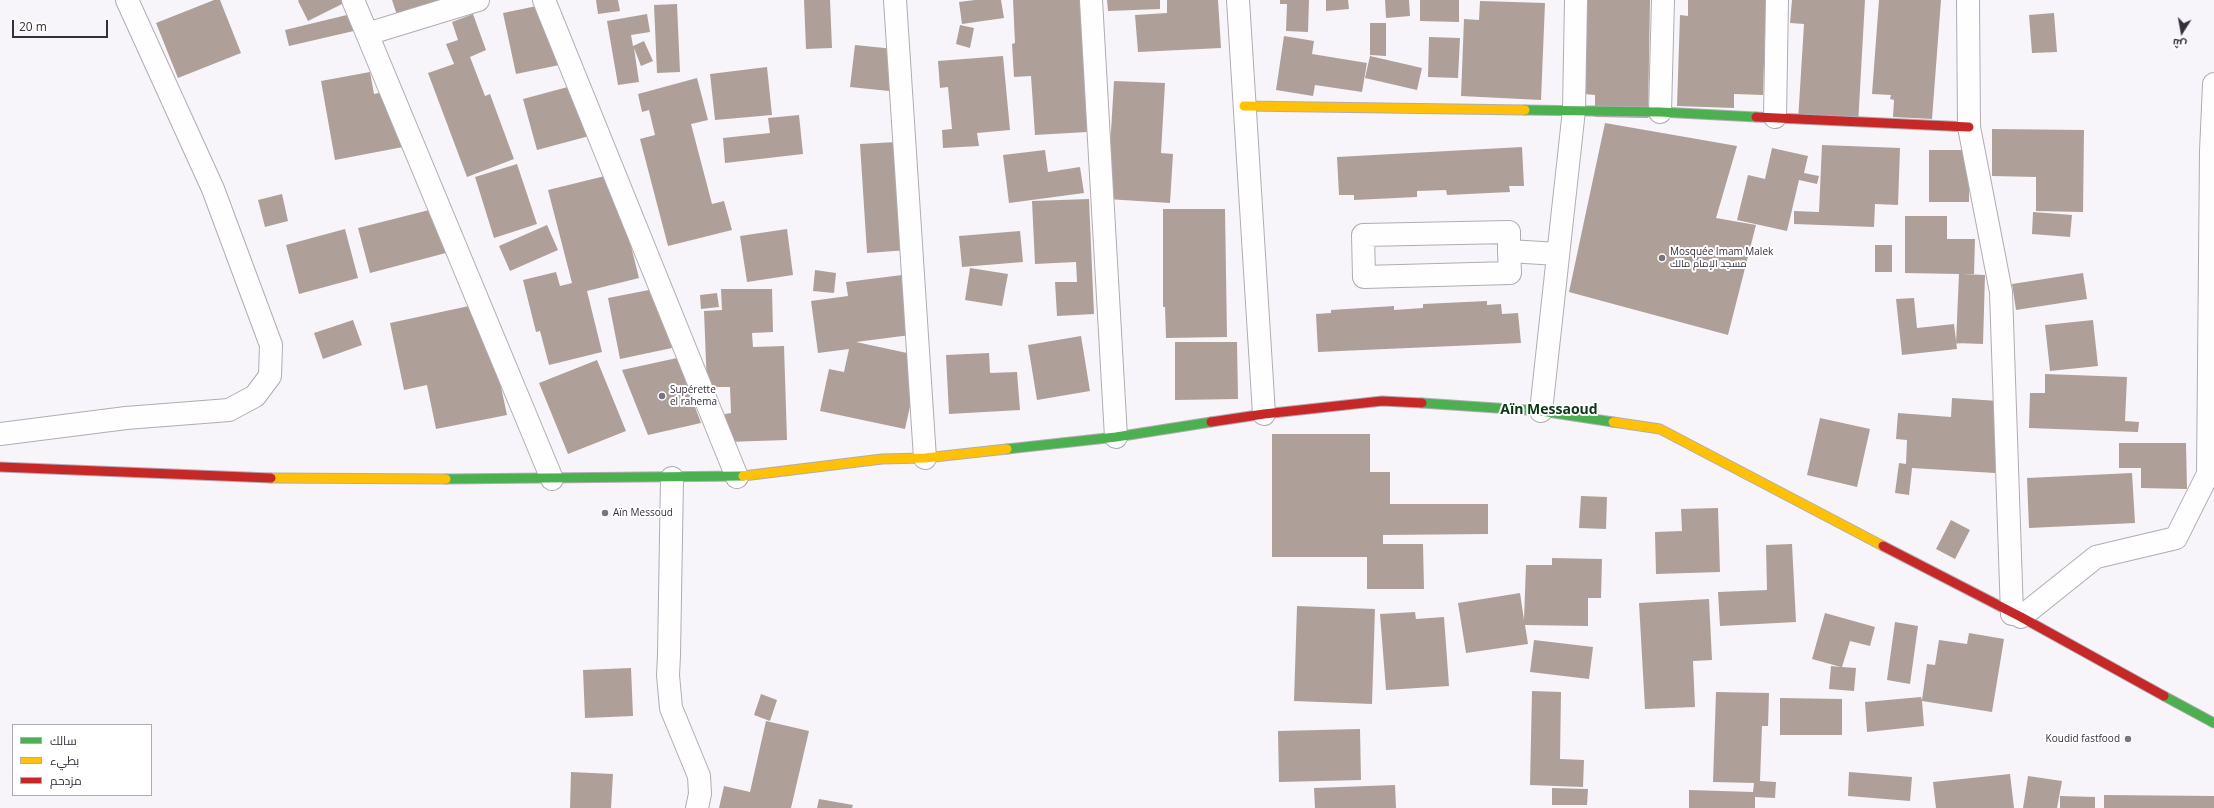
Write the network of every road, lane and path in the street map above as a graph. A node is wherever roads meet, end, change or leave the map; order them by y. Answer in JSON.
{"nodes":[{"id":1,"x":127,"y":0,"type":"edge"},
{"id":2,"x":353,"y":0,"type":"edge"},
{"id":3,"x":478,"y":0,"type":"edge"},
{"id":4,"x":544,"y":0,"type":"edge"},
{"id":5,"x":895,"y":0,"type":"edge"},
{"id":6,"x":1091,"y":0,"type":"edge"},
{"id":7,"x":1238,"y":0,"type":"edge"},
{"id":8,"x":1576,"y":0,"type":"edge"},
{"id":9,"x":1663,"y":0,"type":"edge"},
{"id":10,"x":1776,"y":0,"type":"edge"},
{"id":11,"x":1968,"y":0,"type":"edge"},
{"id":12,"x":367,"y":34,"type":"junction"},
{"id":13,"x":2214,"y":84,"type":"edge"},
{"id":14,"x":1244,"y":106,"type":"junction"},
{"id":15,"x":1574,"y":110,"type":"junction"},
{"id":16,"x":1660,"y":112,"type":"junction"},
{"id":17,"x":1775,"y":117,"type":"junction"},
{"id":18,"x":1969,"y":127,"type":"junction"},
{"id":19,"x":1509,"y":251,"type":"junction"},
{"id":20,"x":1558,"y":254,"type":"junction"},
{"id":21,"x":1541,"y":412,"type":"junction"},
{"id":22,"x":1264,"y":414,"type":"junction"},
{"id":23,"x":0,"y":434,"type":"edge"},
{"id":24,"x":1116,"y":437,"type":"junction"},
{"id":25,"x":925,"y":458,"type":"junction"},
{"id":26,"x":0,"y":467,"type":"edge"},
{"id":27,"x":2211,"y":468,"type":"edge"},
{"id":28,"x":737,"y":477,"type":"junction"},
{"id":29,"x":672,"y":478,"type":"junction"},
{"id":30,"x":552,"y":479,"type":"junction"},
{"id":31,"x":2017,"y":616,"type":"junction"},
{"id":32,"x":2214,"y":723,"type":"edge"},
{"id":33,"x":697,"y":808,"type":"edge"}],
"edges":[{"from":1,"to":23,"type":"street"},
{"from":2,"to":12,"type":"street"},
{"from":3,"to":12,"type":"street"},
{"from":4,"to":28,"type":"street"},
{"from":5,"to":25,"type":"street"},
{"from":6,"to":24,"type":"street"},
{"from":7,"to":14,"type":"street"},
{"from":8,"to":15,"type":"street"},
{"from":9,"to":16,"type":"street"},
{"from":10,"to":17,"type":"street"},
{"from":11,"to":18,"type":"street"},
{"from":12,"to":30,"type":"street"},
{"from":13,"to":27,"type":"street"},
{"from":14,"to":15,"type":"main road"},
{"from":14,"to":22,"type":"street"},
{"from":15,"to":16,"type":"main road"},
{"from":15,"to":20,"type":"street"},
{"from":16,"to":17,"type":"main road"},
{"from":17,"to":18,"type":"main road"},
{"from":18,"to":31,"type":"street"},
{"from":19,"to":19,"type":"street"},
{"from":19,"to":20,"type":"street"},
{"from":20,"to":21,"type":"street"},
{"from":21,"to":22,"type":"main road"},
{"from":21,"to":31,"type":"main road"},
{"from":22,"to":24,"type":"main road"},
{"from":24,"to":25,"type":"main road"},
{"from":25,"to":28,"type":"main road"},
{"from":26,"to":30,"type":"main road"},
{"from":27,"to":31,"type":"street"},
{"from":28,"to":29,"type":"main road"},
{"from":29,"to":30,"type":"main road"},
{"from":29,"to":33,"type":"street"},
{"from":31,"to":32,"type":"main road"}]}
